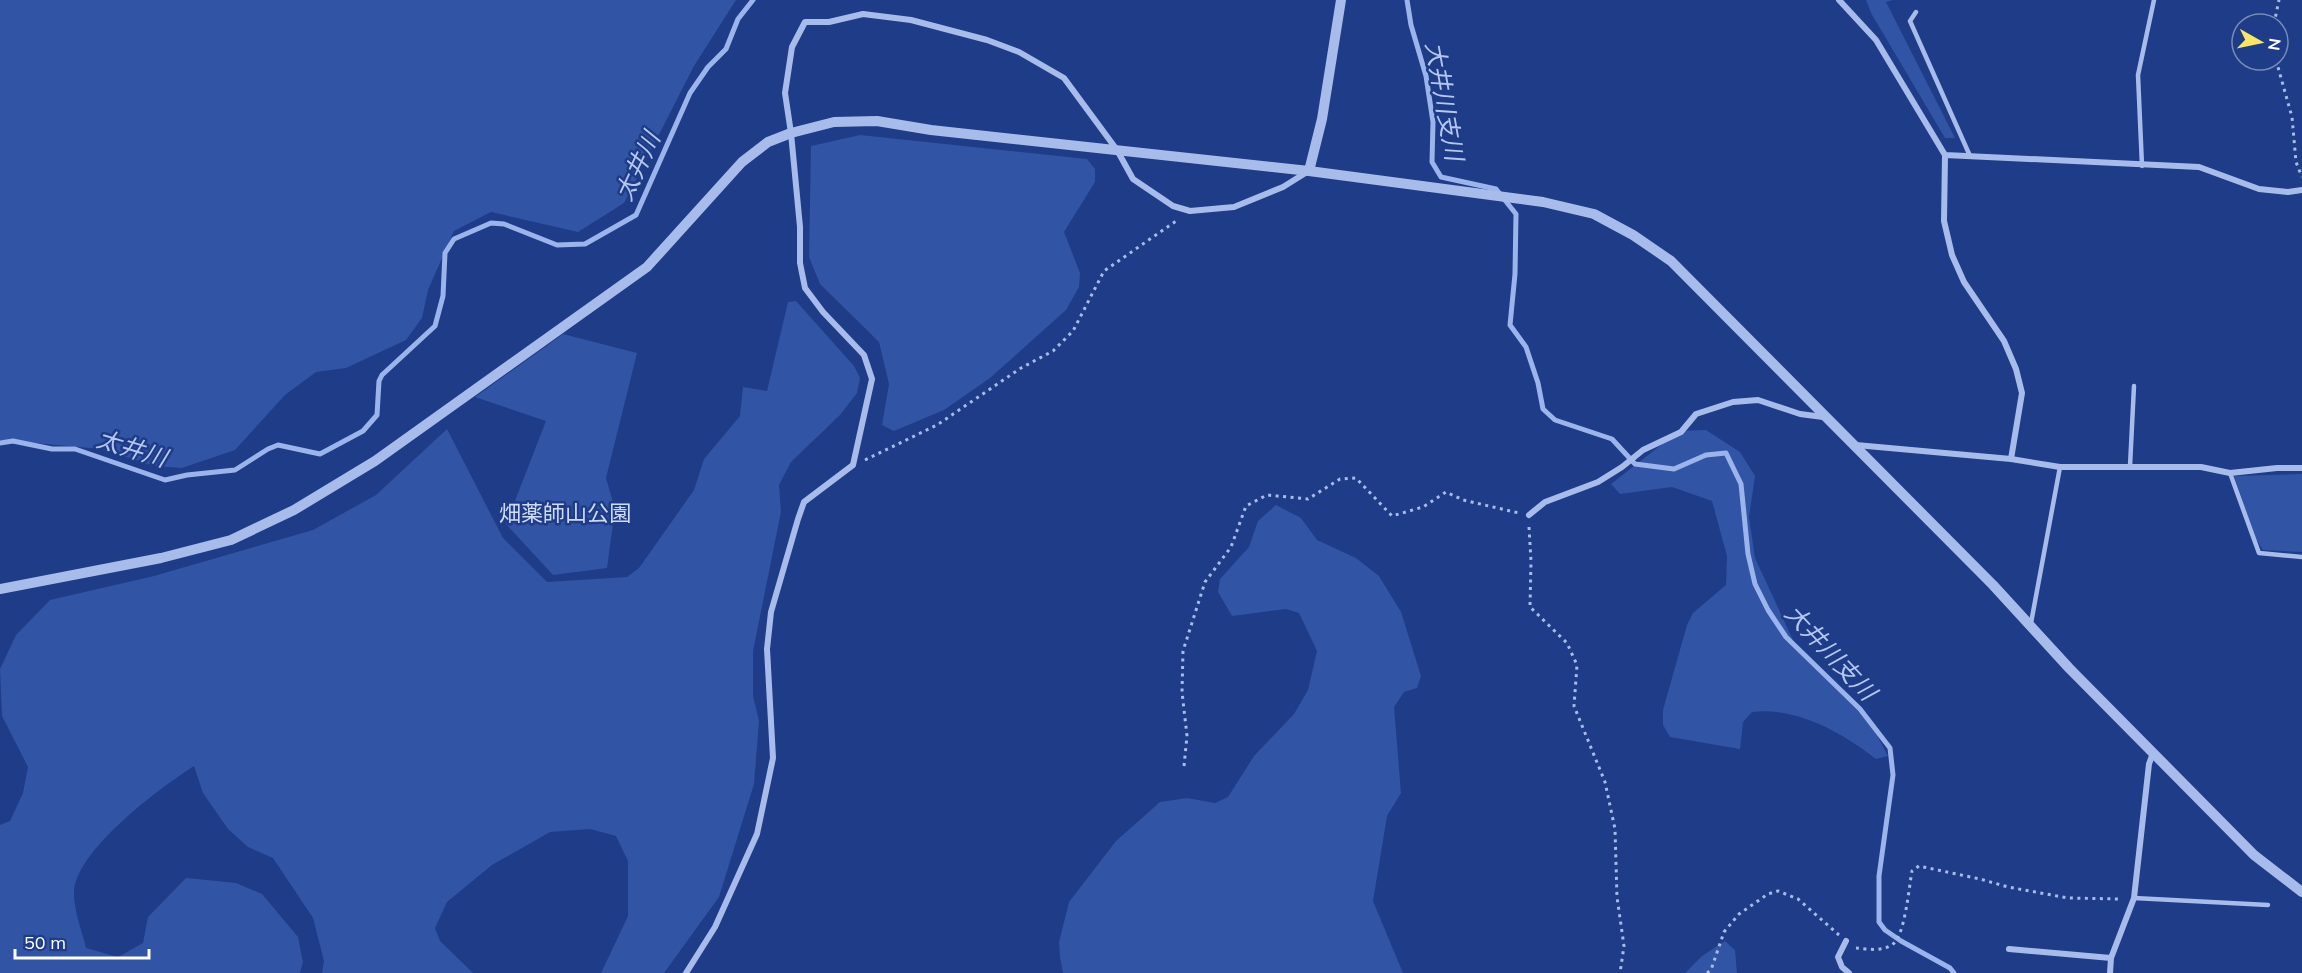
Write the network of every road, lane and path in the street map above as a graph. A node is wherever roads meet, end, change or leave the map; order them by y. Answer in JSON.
{"nodes":[{"id":1,"x":1341,"y":0,"type":"edge"},
{"id":2,"x":1839,"y":0,"type":"edge"},
{"id":3,"x":2154,"y":0,"type":"edge"},
{"id":4,"x":1916,"y":12,"type":"dead end"},
{"id":5,"x":2279,"y":72,"type":"edge"},
{"id":6,"x":791,"y":133,"type":"junction"},
{"id":7,"x":1117,"y":150,"type":"junction"},
{"id":8,"x":1946,"y":155,"type":"junction"},
{"id":9,"x":1970,"y":156,"type":"junction"},
{"id":10,"x":2142,"y":166,"type":"junction"},
{"id":11,"x":1310,"y":171,"type":"junction"},
{"id":12,"x":2302,"y":177,"type":"edge"},
{"id":13,"x":2302,"y":190,"type":"edge"},
{"id":14,"x":1190,"y":212,"type":"junction"},
{"id":15,"x":2134,"y":386,"type":"dead end"},
{"id":16,"x":1827,"y":417,"type":"junction"},
{"id":17,"x":1855,"y":445,"type":"junction"},
{"id":18,"x":2011,"y":459,"type":"junction"},
{"id":19,"x":853,"y":465,"type":"junction"},
{"id":20,"x":2060,"y":466,"type":"junction"},
{"id":21,"x":2130,"y":466,"type":"junction"},
{"id":22,"x":2302,"y":468,"type":"edge"},
{"id":23,"x":2230,"y":473,"type":"junction"},
{"id":24,"x":1529,"y":515,"type":"junction"},
{"id":25,"x":2302,"y":557,"type":"edge"},
{"id":26,"x":0,"y":589,"type":"edge"},
{"id":27,"x":2031,"y":626,"type":"junction"},
{"id":28,"x":2153,"y":753,"type":"junction"},
{"id":29,"x":1184,"y":766,"type":"dead end"},
{"id":30,"x":2302,"y":892,"type":"edge"},
{"id":31,"x":2134,"y":898,"type":"junction"},
{"id":32,"x":2268,"y":905,"type":"dead end"},
{"id":33,"x":1846,"y":941,"type":"junction"},
{"id":34,"x":2009,"y":949,"type":"dead end"},
{"id":35,"x":2111,"y":958,"type":"junction"},
{"id":36,"x":686,"y":973,"type":"edge"},
{"id":37,"x":1620,"y":973,"type":"edge"},
{"id":38,"x":1707,"y":973,"type":"edge"},
{"id":39,"x":1849,"y":973,"type":"edge"},
{"id":40,"x":2110,"y":973,"type":"edge"}],
"edges":[{"from":1,"to":11,"type":"street"},
{"from":2,"to":8,"type":"street"},
{"from":3,"to":10,"type":"lane"},
{"from":4,"to":9,"type":"lane"},
{"from":5,"to":12,"type":"path"},
{"from":6,"to":7,"type":"street"},
{"from":6,"to":7,"type":"street"},
{"from":6,"to":19,"type":"street"},
{"from":6,"to":26,"type":"street"},
{"from":7,"to":11,"type":"street"},
{"from":7,"to":14,"type":"street"},
{"from":8,"to":9,"type":"street"},
{"from":8,"to":18,"type":"street"},
{"from":9,"to":10,"type":"street"},
{"from":10,"to":13,"type":"street"},
{"from":11,"to":14,"type":"street"},
{"from":11,"to":16,"type":"street"},
{"from":14,"to":19,"type":"path"},
{"from":15,"to":21,"type":"lane"},
{"from":16,"to":17,"type":"street"},
{"from":16,"to":24,"type":"street"},
{"from":17,"to":18,"type":"street"},
{"from":17,"to":27,"type":"street"},
{"from":18,"to":20,"type":"street"},
{"from":19,"to":36,"type":"street"},
{"from":20,"to":21,"type":"street"},
{"from":20,"to":27,"type":"lane"},
{"from":21,"to":23,"type":"street"},
{"from":22,"to":23,"type":"street"},
{"from":23,"to":25,"type":"lane"},
{"from":24,"to":29,"type":"path"},
{"from":24,"to":37,"type":"path"},
{"from":27,"to":28,"type":"street"},
{"from":28,"to":30,"type":"street"},
{"from":28,"to":31,"type":"street"},
{"from":31,"to":32,"type":"lane"},
{"from":31,"to":33,"type":"path"},
{"from":31,"to":35,"type":"street"},
{"from":33,"to":38,"type":"path"},
{"from":33,"to":39,"type":"street"},
{"from":34,"to":35,"type":"street"},
{"from":35,"to":40,"type":"street"}]}
